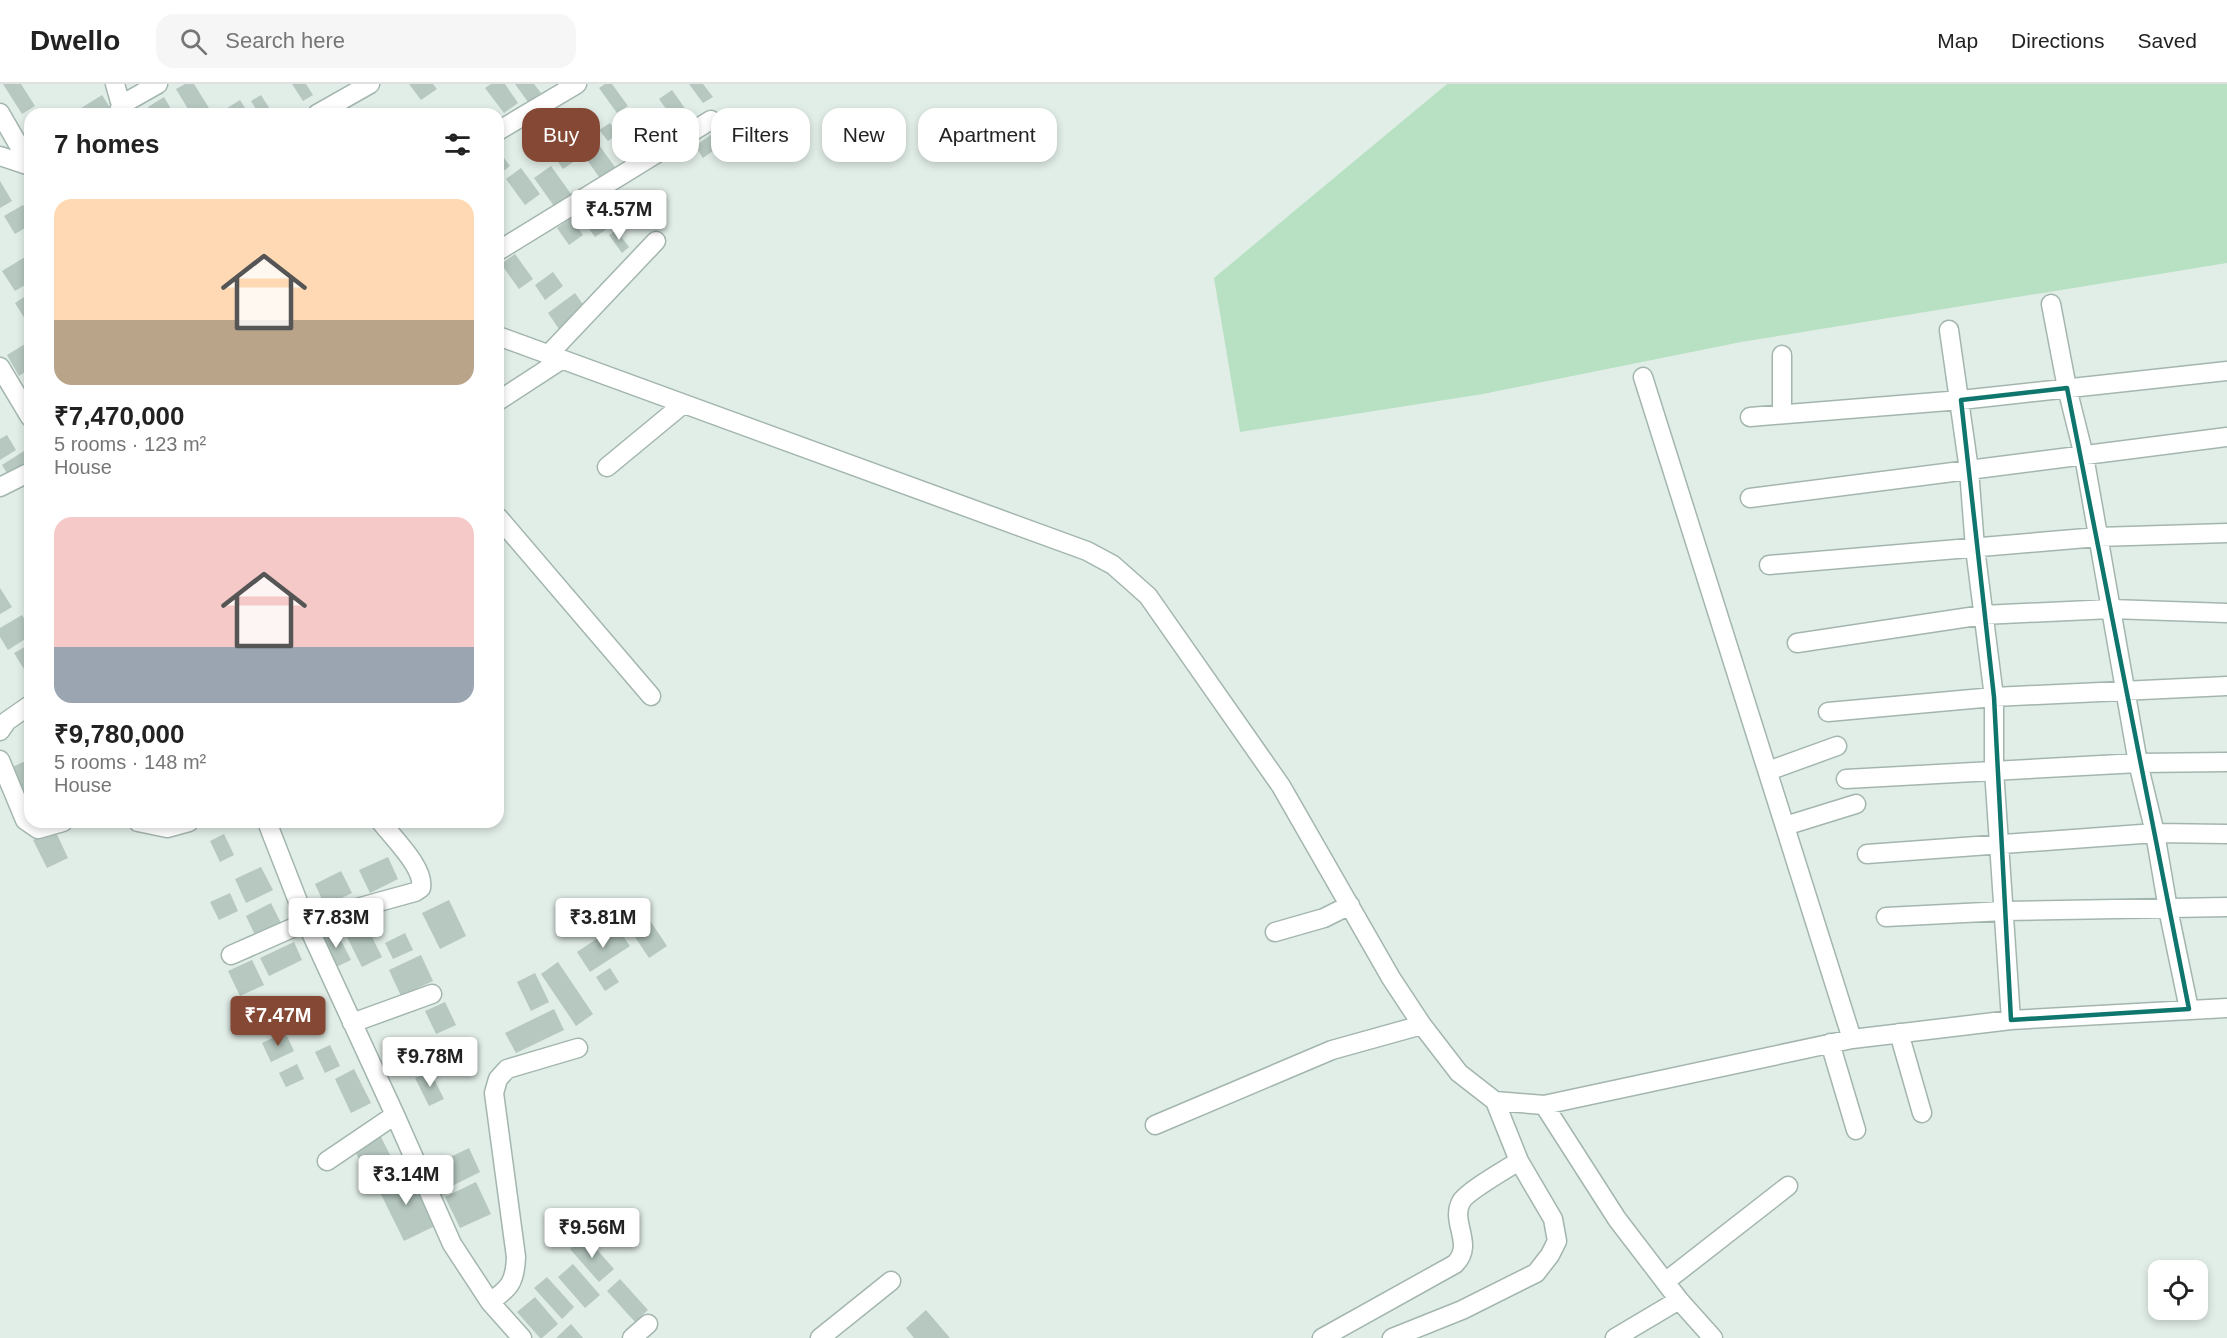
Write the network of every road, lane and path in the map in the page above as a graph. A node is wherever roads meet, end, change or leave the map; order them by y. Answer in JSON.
{"nodes":[{"id":1,"x":115,"y":84,"type":"edge"},
{"id":2,"x":158,"y":84,"type":"edge"},
{"id":3,"x":370,"y":84,"type":"edge"},
{"id":4,"x":577,"y":84,"type":"edge"},
{"id":5,"x":120,"y":108,"type":"edge"},
{"id":6,"x":123,"y":108,"type":"edge"},
{"id":7,"x":328,"y":108,"type":"edge"},
{"id":8,"x":0,"y":113,"type":"edge"},
{"id":9,"x":711,"y":120,"type":"dead end"},
{"id":10,"x":504,"y":127,"type":"edge"},
{"id":11,"x":24,"y":155,"type":"edge"},
{"id":12,"x":0,"y":156,"type":"edge"},
{"id":13,"x":24,"y":163,"type":"edge"},
{"id":14,"x":656,"y":241,"type":"dead end"},
{"id":15,"x":504,"y":247,"type":"edge"},
{"id":16,"x":2050,"y":304,"type":"dead end"},
{"id":17,"x":1949,"y":330,"type":"dead end"},
{"id":18,"x":504,"y":338,"type":"edge"},
{"id":19,"x":1782,"y":355,"type":"dead end"},
{"id":20,"x":555,"y":357,"type":"junction"},
{"id":21,"x":0,"y":367,"type":"edge"},
{"id":22,"x":2227,"y":371,"type":"edge"},
{"id":23,"x":1643,"y":377,"type":"dead end"},
{"id":24,"x":2067,"y":388,"type":"junction"},
{"id":25,"x":504,"y":396,"type":"edge"},
{"id":26,"x":1961,"y":400,"type":"junction"},
{"id":27,"x":682,"y":405,"type":"junction"},
{"id":28,"x":24,"y":407,"type":"edge"},
{"id":29,"x":1782,"y":414,"type":"junction"},
{"id":30,"x":1750,"y":417,"type":"dead end"},
{"id":31,"x":2227,"y":437,"type":"edge"},
{"id":32,"x":2084,"y":456,"type":"junction"},
{"id":33,"x":607,"y":467,"type":"dead end"},
{"id":34,"x":1969,"y":470,"type":"junction"},
{"id":35,"x":24,"y":475,"type":"edge"},
{"id":36,"x":0,"y":487,"type":"edge"},
{"id":37,"x":1750,"y":498,"type":"dead end"},
{"id":38,"x":504,"y":524,"type":"edge"},
{"id":39,"x":2227,"y":532,"type":"edge"},
{"id":40,"x":2098,"y":537,"type":"junction"},
{"id":41,"x":1975,"y":548,"type":"junction"},
{"id":42,"x":1769,"y":565,"type":"dead end"},
{"id":43,"x":2111,"y":609,"type":"junction"},
{"id":44,"x":2227,"y":613,"type":"edge"},
{"id":45,"x":1983,"y":615,"type":"junction"},
{"id":46,"x":1797,"y":644,"type":"dead end"},
{"id":47,"x":2227,"y":686,"type":"edge"},
{"id":48,"x":2126,"y":690,"type":"junction"},
{"id":49,"x":651,"y":696,"type":"dead end"},
{"id":50,"x":1994,"y":697,"type":"junction"},
{"id":51,"x":24,"y":709,"type":"edge"},
{"id":52,"x":1828,"y":712,"type":"dead end"},
{"id":53,"x":0,"y":731,"type":"edge"},
{"id":54,"x":1837,"y":746,"type":"dead end"},
{"id":55,"x":0,"y":760,"type":"edge"},
{"id":56,"x":2227,"y":762,"type":"edge"},
{"id":57,"x":2138,"y":763,"type":"junction"},
{"id":58,"x":1994,"y":770,"type":"junction"},
{"id":59,"x":1768,"y":771,"type":"junction"},
{"id":60,"x":1846,"y":779,"type":"dead end"},
{"id":61,"x":1856,"y":804,"type":"dead end"},
{"id":62,"x":24,"y":818,"type":"edge"},
{"id":63,"x":1785,"y":826,"type":"junction"},
{"id":64,"x":269,"y":828,"type":"edge"},
{"id":65,"x":386,"y":828,"type":"edge"},
{"id":66,"x":2155,"y":832,"type":"junction"},
{"id":67,"x":2227,"y":834,"type":"edge"},
{"id":68,"x":2000,"y":844,"type":"junction"},
{"id":69,"x":1867,"y":854,"type":"dead end"},
{"id":70,"x":1350,"y":905,"type":"junction"},
{"id":71,"x":2227,"y":907,"type":"edge"},
{"id":72,"x":2168,"y":909,"type":"junction"},
{"id":73,"x":2004,"y":911,"type":"junction"},
{"id":74,"x":1886,"y":917,"type":"dead end"},
{"id":75,"x":306,"y":922,"type":"junction"},
{"id":76,"x":1275,"y":932,"type":"dead end"},
{"id":77,"x":231,"y":955,"type":"dead end"},
{"id":78,"x":432,"y":994,"type":"dead end"},
{"id":79,"x":2227,"y":1008,"type":"edge"},
{"id":80,"x":2189,"y":1009,"type":"junction"},
{"id":81,"x":2011,"y":1020,"type":"junction"},
{"id":82,"x":352,"y":1023,"type":"junction"},
{"id":83,"x":1422,"y":1025,"type":"junction"},
{"id":84,"x":1899,"y":1033,"type":"junction"},
{"id":85,"x":1852,"y":1039,"type":"junction"},
{"id":86,"x":1830,"y":1043,"type":"junction"},
{"id":87,"x":578,"y":1048,"type":"dead end"},
{"id":88,"x":1496,"y":1101,"type":"junction"},
{"id":89,"x":1544,"y":1105,"type":"junction"},
{"id":90,"x":1922,"y":1113,"type":"dead end"},
{"id":91,"x":395,"y":1115,"type":"junction"},
{"id":92,"x":1155,"y":1125,"type":"dead end"},
{"id":93,"x":1856,"y":1130,"type":"dead end"},
{"id":94,"x":327,"y":1161,"type":"dead end"},
{"id":95,"x":1519,"y":1161,"type":"junction"},
{"id":96,"x":1788,"y":1186,"type":"dead end"},
{"id":97,"x":891,"y":1281,"type":"dead end"},
{"id":98,"x":1665,"y":1282,"type":"junction"},
{"id":99,"x":1678,"y":1300,"type":"junction"},
{"id":100,"x":490,"y":1302,"type":"junction"},
{"id":101,"x":648,"y":1324,"type":"dead end"},
{"id":102,"x":522,"y":1338,"type":"edge"},
{"id":103,"x":632,"y":1338,"type":"edge"},
{"id":104,"x":820,"y":1338,"type":"edge"},
{"id":105,"x":1322,"y":1338,"type":"edge"},
{"id":106,"x":1392,"y":1338,"type":"edge"},
{"id":107,"x":1615,"y":1338,"type":"edge"},
{"id":108,"x":1713,"y":1338,"type":"edge"}],
"edges":[{"from":1,"to":5,"type":"street"},
{"from":2,"to":6,"type":"street"},
{"from":3,"to":7,"type":"street"},
{"from":4,"to":10,"type":"street"},
{"from":8,"to":11,"type":"street"},
{"from":9,"to":15,"type":"street"},
{"from":12,"to":13,"type":"street"},
{"from":14,"to":20,"type":"street"},
{"from":16,"to":24,"type":"street"},
{"from":17,"to":26,"type":"street"},
{"from":18,"to":20,"type":"street"},
{"from":19,"to":29,"type":"street"},
{"from":20,"to":25,"type":"street"},
{"from":20,"to":27,"type":"street"},
{"from":21,"to":28,"type":"street"},
{"from":22,"to":24,"type":"street"},
{"from":23,"to":59,"type":"street"},
{"from":24,"to":26,"type":"street"},
{"from":24,"to":32,"type":"street"},
{"from":26,"to":29,"type":"street"},
{"from":26,"to":34,"type":"street"},
{"from":27,"to":33,"type":"street"},
{"from":27,"to":70,"type":"street"},
{"from":29,"to":30,"type":"street"},
{"from":31,"to":32,"type":"street"},
{"from":32,"to":34,"type":"street"},
{"from":32,"to":40,"type":"street"},
{"from":34,"to":37,"type":"street"},
{"from":34,"to":41,"type":"street"},
{"from":35,"to":36,"type":"street"},
{"from":38,"to":49,"type":"street"},
{"from":39,"to":40,"type":"street"},
{"from":40,"to":41,"type":"street"},
{"from":40,"to":43,"type":"street"},
{"from":41,"to":42,"type":"street"},
{"from":41,"to":45,"type":"street"},
{"from":43,"to":44,"type":"street"},
{"from":43,"to":45,"type":"street"},
{"from":43,"to":48,"type":"street"},
{"from":45,"to":46,"type":"street"},
{"from":45,"to":50,"type":"street"},
{"from":47,"to":48,"type":"street"},
{"from":48,"to":50,"type":"street"},
{"from":48,"to":57,"type":"street"},
{"from":50,"to":52,"type":"street"},
{"from":50,"to":58,"type":"street"},
{"from":51,"to":53,"type":"street"},
{"from":54,"to":59,"type":"street"},
{"from":55,"to":62,"type":"street"},
{"from":56,"to":57,"type":"street"},
{"from":57,"to":58,"type":"street"},
{"from":57,"to":66,"type":"street"},
{"from":58,"to":60,"type":"street"},
{"from":58,"to":68,"type":"street"},
{"from":59,"to":63,"type":"street"},
{"from":61,"to":63,"type":"street"},
{"from":63,"to":85,"type":"street"},
{"from":64,"to":75,"type":"street"},
{"from":65,"to":75,"type":"street"},
{"from":66,"to":67,"type":"street"},
{"from":66,"to":68,"type":"street"},
{"from":66,"to":72,"type":"street"},
{"from":68,"to":69,"type":"street"},
{"from":68,"to":73,"type":"street"},
{"from":70,"to":76,"type":"street"},
{"from":70,"to":83,"type":"street"},
{"from":71,"to":72,"type":"street"},
{"from":72,"to":73,"type":"street"},
{"from":72,"to":80,"type":"street"},
{"from":73,"to":74,"type":"street"},
{"from":73,"to":81,"type":"street"},
{"from":75,"to":77,"type":"street"},
{"from":75,"to":82,"type":"street"},
{"from":78,"to":82,"type":"street"},
{"from":79,"to":80,"type":"street"},
{"from":80,"to":81,"type":"street"},
{"from":81,"to":84,"type":"street"},
{"from":82,"to":91,"type":"street"},
{"from":83,"to":88,"type":"street"},
{"from":83,"to":92,"type":"street"},
{"from":84,"to":85,"type":"street"},
{"from":84,"to":90,"type":"street"},
{"from":85,"to":86,"type":"street"},
{"from":86,"to":89,"type":"street"},
{"from":86,"to":93,"type":"street"},
{"from":87,"to":100,"type":"street"},
{"from":88,"to":89,"type":"street"},
{"from":88,"to":95,"type":"street"},
{"from":89,"to":98,"type":"street"},
{"from":91,"to":94,"type":"street"},
{"from":91,"to":100,"type":"street"},
{"from":95,"to":105,"type":"street"},
{"from":95,"to":106,"type":"street"},
{"from":96,"to":98,"type":"street"},
{"from":97,"to":104,"type":"street"},
{"from":98,"to":99,"type":"street"},
{"from":99,"to":107,"type":"street"},
{"from":99,"to":108,"type":"street"},
{"from":100,"to":102,"type":"street"},
{"from":101,"to":103,"type":"street"}]}
